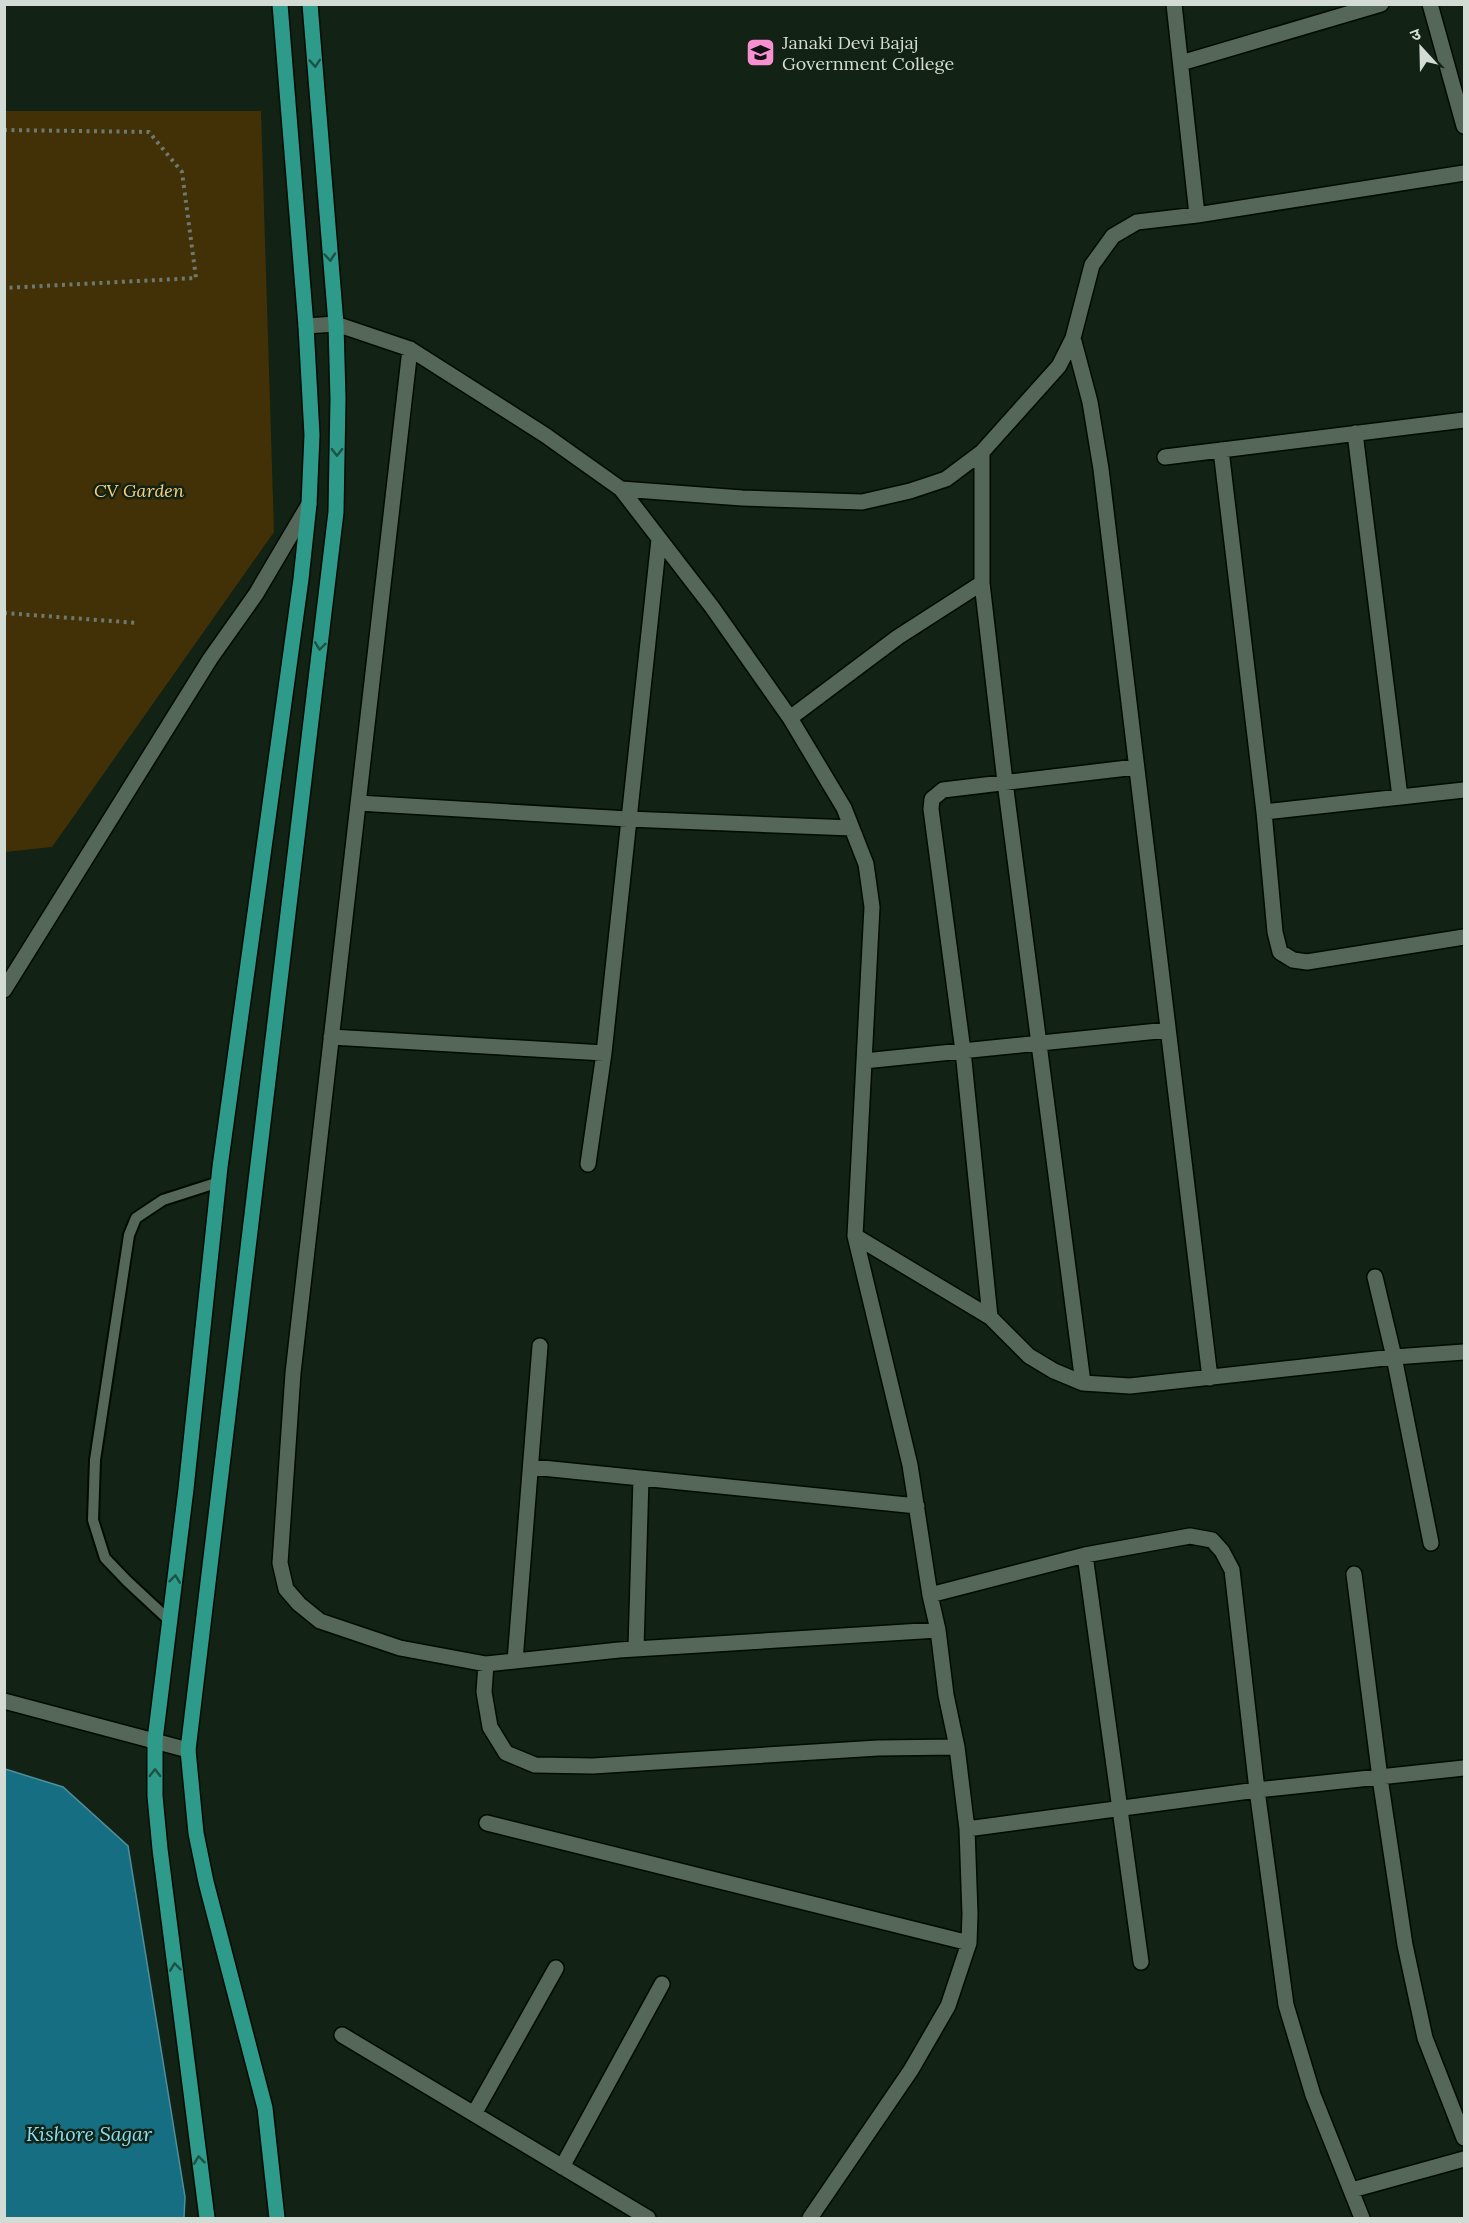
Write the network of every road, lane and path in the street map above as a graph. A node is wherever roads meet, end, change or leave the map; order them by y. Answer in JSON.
{"nodes":[{"id":1,"x":280,"y":4,"type":"edge"},
{"id":2,"x":310,"y":4,"type":"edge"},
{"id":3,"x":1174,"y":4,"type":"edge"},
{"id":4,"x":1381,"y":4,"type":"edge"},
{"id":5,"x":1430,"y":4,"type":"edge"},
{"id":6,"x":1181,"y":63,"type":"junction"},
{"id":7,"x":1464,"y":126,"type":"edge"},
{"id":8,"x":4,"y":130,"type":"edge"},
{"id":9,"x":1464,"y":173,"type":"edge"},
{"id":10,"x":1197,"y":215,"type":"junction"},
{"id":11,"x":4,"y":288,"type":"edge"},
{"id":12,"x":336,"y":324,"type":"junction"},
{"id":13,"x":306,"y":326,"type":"junction"},
{"id":14,"x":1073,"y":338,"type":"junction"},
{"id":15,"x":410,"y":349,"type":"junction"},
{"id":16,"x":1464,"y":420,"type":"edge"},
{"id":17,"x":1355,"y":433,"type":"junction"},
{"id":18,"x":1221,"y":450,"type":"junction"},
{"id":19,"x":982,"y":452,"type":"junction"},
{"id":20,"x":1165,"y":457,"type":"dead end"},
{"id":21,"x":621,"y":489,"type":"junction"},
{"id":22,"x":309,"y":504,"type":"junction"},
{"id":23,"x":659,"y":538,"type":"junction"},
{"id":24,"x":982,"y":583,"type":"junction"},
{"id":25,"x":4,"y":613,"type":"edge"},
{"id":26,"x":138,"y":623,"type":"dead end"},
{"id":27,"x":790,"y":718,"type":"junction"},
{"id":28,"x":1136,"y":767,"type":"junction"},
{"id":29,"x":1005,"y":782,"type":"junction"},
{"id":30,"x":1464,"y":790,"type":"edge"},
{"id":31,"x":1400,"y":797,"type":"junction"},
{"id":32,"x":358,"y":803,"type":"junction"},
{"id":33,"x":1263,"y":812,"type":"junction"},
{"id":34,"x":628,"y":819,"type":"junction"},
{"id":35,"x":852,"y":828,"type":"junction"},
{"id":36,"x":1464,"y":937,"type":"edge"},
{"id":37,"x":4,"y":990,"type":"edge"},
{"id":38,"x":1168,"y":1030,"type":"junction"},
{"id":39,"x":331,"y":1037,"type":"junction"},
{"id":40,"x":1040,"y":1043,"type":"junction"},
{"id":41,"x":963,"y":1051,"type":"junction"},
{"id":42,"x":604,"y":1053,"type":"junction"},
{"id":43,"x":864,"y":1061,"type":"junction"},
{"id":44,"x":588,"y":1164,"type":"dead end"},
{"id":45,"x":219,"y":1182,"type":"junction"},
{"id":46,"x":855,"y":1236,"type":"junction"},
{"id":47,"x":1375,"y":1277,"type":"dead end"},
{"id":48,"x":990,"y":1317,"type":"junction"},
{"id":49,"x":540,"y":1346,"type":"dead end"},
{"id":50,"x":1464,"y":1352,"type":"edge"},
{"id":51,"x":1394,"y":1357,"type":"junction"},
{"id":52,"x":1210,"y":1378,"type":"junction"},
{"id":53,"x":1083,"y":1383,"type":"junction"},
{"id":54,"x":531,"y":1467,"type":"junction"},
{"id":55,"x":641,"y":1478,"type":"junction"},
{"id":56,"x":916,"y":1506,"type":"junction"},
{"id":57,"x":1431,"y":1543,"type":"dead end"},
{"id":58,"x":1085,"y":1555,"type":"junction"},
{"id":59,"x":1354,"y":1574,"type":"dead end"},
{"id":60,"x":930,"y":1594,"type":"junction"},
{"id":61,"x":170,"y":1621,"type":"junction"},
{"id":62,"x":938,"y":1630,"type":"junction"},
{"id":63,"x":636,"y":1648,"type":"junction"},
{"id":64,"x":515,"y":1661,"type":"junction"},
{"id":65,"x":486,"y":1664,"type":"junction"},
{"id":66,"x":4,"y":1701,"type":"edge"},
{"id":67,"x":155,"y":1740,"type":"junction"},
{"id":68,"x":957,"y":1748,"type":"junction"},
{"id":69,"x":188,"y":1750,"type":"junction"},
{"id":70,"x":1464,"y":1768,"type":"edge"},
{"id":71,"x":1380,"y":1779,"type":"junction"},
{"id":72,"x":1257,"y":1791,"type":"junction"},
{"id":73,"x":1121,"y":1809,"type":"junction"},
{"id":74,"x":487,"y":1823,"type":"dead end"},
{"id":75,"x":967,"y":1829,"type":"junction"},
{"id":76,"x":969,"y":1943,"type":"junction"},
{"id":77,"x":1141,"y":1962,"type":"dead end"},
{"id":78,"x":556,"y":1968,"type":"dead end"},
{"id":79,"x":662,"y":1984,"type":"dead end"},
{"id":80,"x":342,"y":2035,"type":"dead end"},
{"id":81,"x":474,"y":2114,"type":"junction"},
{"id":82,"x":1464,"y":2138,"type":"edge"},
{"id":83,"x":1464,"y":2159,"type":"edge"},
{"id":84,"x":562,"y":2167,"type":"junction"},
{"id":85,"x":1352,"y":2190,"type":"junction"},
{"id":86,"x":207,"y":2218,"type":"edge"},
{"id":87,"x":277,"y":2218,"type":"edge"},
{"id":88,"x":648,"y":2218,"type":"edge"},
{"id":89,"x":810,"y":2218,"type":"edge"},
{"id":90,"x":1362,"y":2218,"type":"edge"}],
"edges":[{"from":1,"to":13,"type":"main road"},
{"from":2,"to":12,"type":"main road","one_way":true},
{"from":3,"to":6,"type":"street"},
{"from":4,"to":6,"type":"street"},
{"from":5,"to":7,"type":"street"},
{"from":6,"to":10,"type":"street"},
{"from":8,"to":11,"type":"path"},
{"from":9,"to":10,"type":"street"},
{"from":10,"to":14,"type":"street"},
{"from":12,"to":13,"type":"street"},
{"from":12,"to":15,"type":"street"},
{"from":12,"to":69,"type":"main road","one_way":true},
{"from":13,"to":22,"type":"main road"},
{"from":14,"to":19,"type":"street"},
{"from":14,"to":28,"type":"street"},
{"from":15,"to":21,"type":"street"},
{"from":15,"to":32,"type":"street"},
{"from":16,"to":17,"type":"street"},
{"from":17,"to":18,"type":"street"},
{"from":17,"to":31,"type":"street"},
{"from":18,"to":20,"type":"street"},
{"from":18,"to":33,"type":"street"},
{"from":19,"to":21,"type":"street"},
{"from":19,"to":24,"type":"street"},
{"from":21,"to":23,"type":"street"},
{"from":22,"to":37,"type":"street"},
{"from":22,"to":45,"type":"main road"},
{"from":23,"to":27,"type":"street"},
{"from":23,"to":34,"type":"street"},
{"from":24,"to":27,"type":"street"},
{"from":24,"to":29,"type":"street"},
{"from":25,"to":26,"type":"path"},
{"from":27,"to":35,"type":"street"},
{"from":28,"to":29,"type":"street"},
{"from":28,"to":38,"type":"street"},
{"from":29,"to":40,"type":"street"},
{"from":29,"to":41,"type":"street"},
{"from":30,"to":31,"type":"street"},
{"from":31,"to":33,"type":"street"},
{"from":32,"to":34,"type":"street"},
{"from":32,"to":39,"type":"street"},
{"from":33,"to":36,"type":"street"},
{"from":34,"to":35,"type":"street"},
{"from":34,"to":42,"type":"street"},
{"from":35,"to":43,"type":"street"},
{"from":38,"to":40,"type":"street"},
{"from":38,"to":52,"type":"street"},
{"from":39,"to":42,"type":"street"},
{"from":39,"to":65,"type":"street"},
{"from":40,"to":41,"type":"street"},
{"from":40,"to":53,"type":"street"},
{"from":41,"to":43,"type":"street"},
{"from":41,"to":48,"type":"street"},
{"from":42,"to":44,"type":"street"},
{"from":43,"to":46,"type":"street"},
{"from":61,"to":45,"type":"main road","one_way":true},
{"from":45,"to":61,"type":"lane"},
{"from":46,"to":48,"type":"street"},
{"from":46,"to":56,"type":"street"},
{"from":47,"to":51,"type":"street"},
{"from":48,"to":53,"type":"street"},
{"from":49,"to":54,"type":"street"},
{"from":50,"to":51,"type":"street"},
{"from":51,"to":52,"type":"street"},
{"from":51,"to":57,"type":"street"},
{"from":52,"to":53,"type":"street"},
{"from":54,"to":55,"type":"street"},
{"from":54,"to":64,"type":"street"},
{"from":55,"to":56,"type":"street"},
{"from":55,"to":63,"type":"street"},
{"from":56,"to":60,"type":"street"},
{"from":58,"to":60,"type":"street"},
{"from":58,"to":72,"type":"street"},
{"from":58,"to":73,"type":"street"},
{"from":59,"to":71,"type":"street"},
{"from":60,"to":62,"type":"street"},
{"from":61,"to":67,"type":"main road"},
{"from":62,"to":63,"type":"street"},
{"from":62,"to":68,"type":"street"},
{"from":63,"to":64,"type":"street"},
{"from":64,"to":65,"type":"street"},
{"from":65,"to":68,"type":"street"},
{"from":66,"to":67,"type":"street"},
{"from":67,"to":69,"type":"street"},
{"from":86,"to":67,"type":"main road","one_way":true},
{"from":68,"to":75,"type":"street"},
{"from":69,"to":87,"type":"main road"},
{"from":70,"to":71,"type":"street"},
{"from":71,"to":72,"type":"street"},
{"from":71,"to":82,"type":"street"},
{"from":72,"to":73,"type":"street"},
{"from":72,"to":85,"type":"street"},
{"from":73,"to":75,"type":"street"},
{"from":73,"to":77,"type":"street"},
{"from":74,"to":76,"type":"street"},
{"from":75,"to":76,"type":"street"},
{"from":76,"to":89,"type":"street"},
{"from":78,"to":81,"type":"street"},
{"from":79,"to":84,"type":"street"},
{"from":80,"to":81,"type":"street"},
{"from":81,"to":84,"type":"street"},
{"from":83,"to":85,"type":"street"},
{"from":84,"to":88,"type":"street"},
{"from":85,"to":90,"type":"street"}]}
